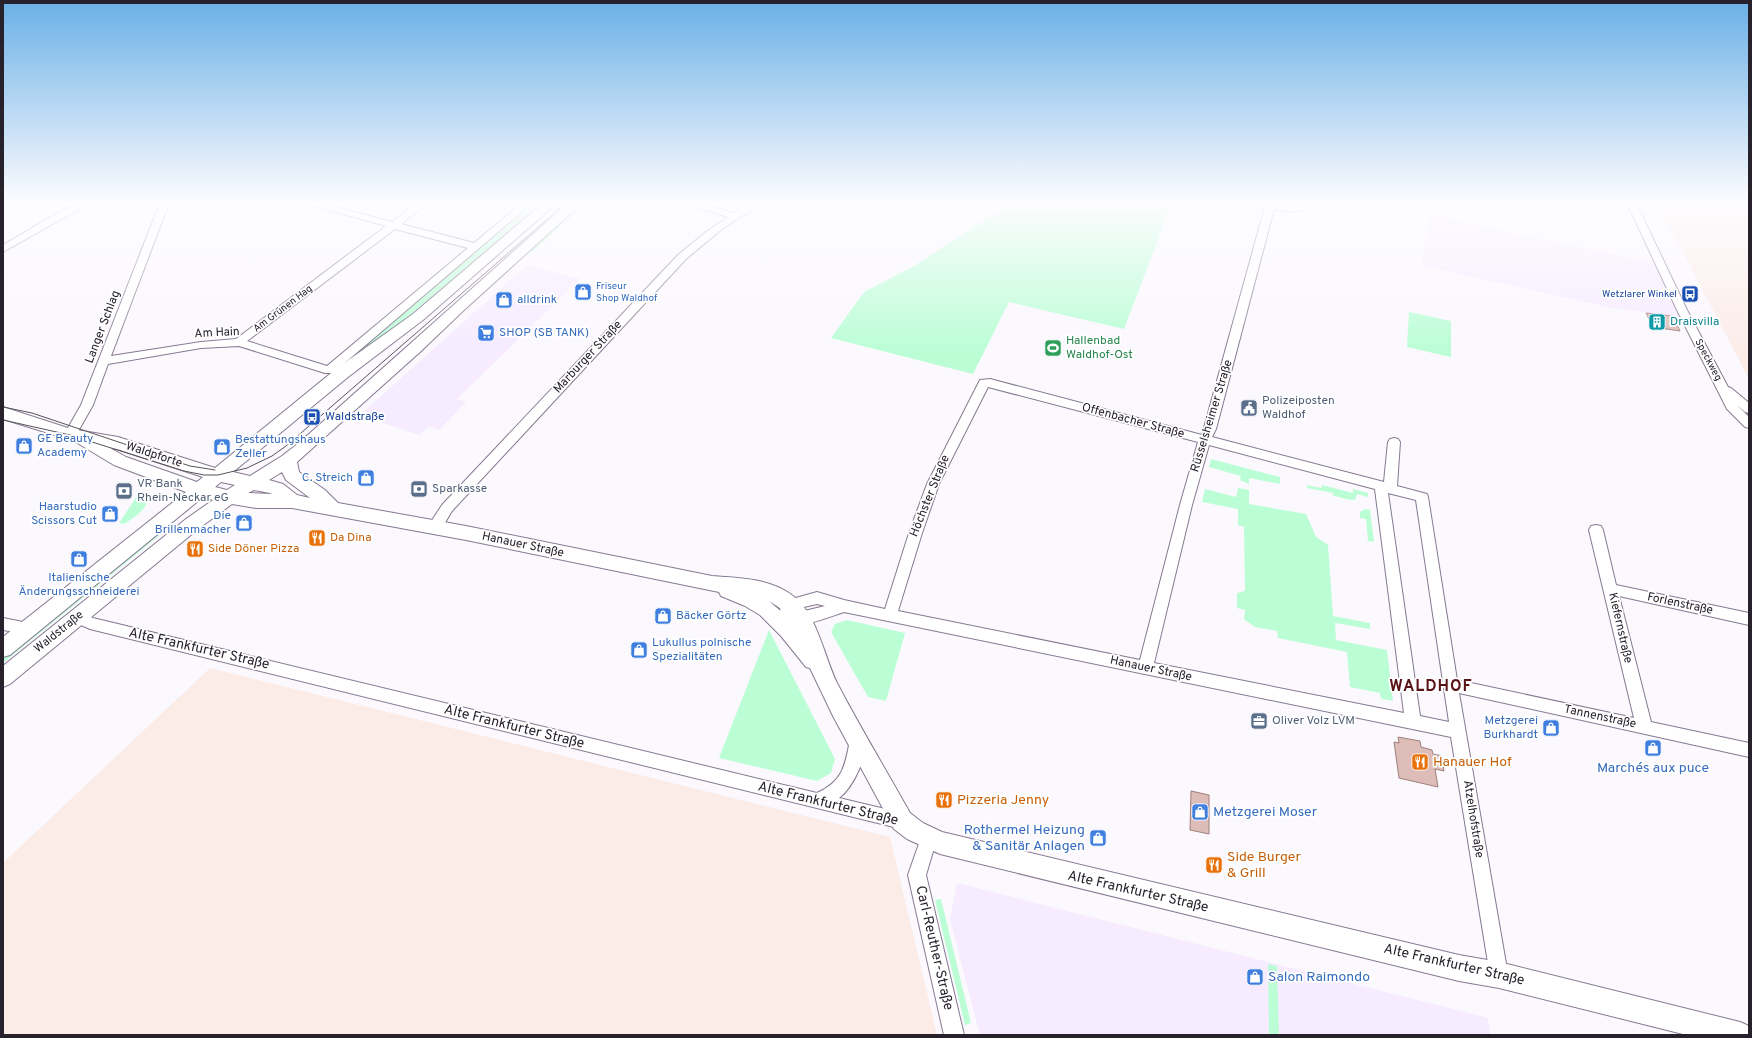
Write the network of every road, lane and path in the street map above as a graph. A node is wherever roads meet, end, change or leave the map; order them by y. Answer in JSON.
{"nodes":[{"id":1,"x":147,"y":251,"type":"edge"},
{"id":2,"x":359,"y":251,"type":"edge"},
{"id":3,"x":471,"y":251,"type":"edge"},
{"id":4,"x":494,"y":251,"type":"edge"},
{"id":5,"x":522,"y":251,"type":"edge"},
{"id":6,"x":689,"y":251,"type":"edge"},
{"id":7,"x":1258,"y":251,"type":"edge"},
{"id":8,"x":1654,"y":251,"type":"edge"},
{"id":9,"x":239,"y":342,"type":"junction"},
{"id":10,"x":104,"y":360,"type":"junction"},
{"id":11,"x":984,"y":383,"type":"joint"},
{"id":12,"x":1723,"y":387,"type":"junction"},
{"id":13,"x":1749,"y":409,"type":"edge"},
{"id":14,"x":3,"y":413,"type":"edge"},
{"id":15,"x":1749,"y":424,"type":"edge"},
{"id":16,"x":75,"y":436,"type":"junction"},
{"id":17,"x":1205,"y":440,"type":"junction"},
{"id":18,"x":1394,"y":442,"type":"dead end"},
{"id":19,"x":288,"y":460,"type":"junction"},
{"id":20,"x":218,"y":474,"type":"junction"},
{"id":21,"x":251,"y":482,"type":"junction"},
{"id":22,"x":1386,"y":488,"type":"junction"},
{"id":23,"x":200,"y":490,"type":"junction"},
{"id":24,"x":229,"y":497,"type":"junction"},
{"id":25,"x":1422,"y":497,"type":"joint"},
{"id":26,"x":292,"y":501,"type":"junction"},
{"id":27,"x":333,"y":509,"type":"junction"},
{"id":28,"x":434,"y":528,"type":"junction"},
{"id":29,"x":1596,"y":530,"type":"dead end"},
{"id":30,"x":1611,"y":590,"type":"junction"},
{"id":31,"x":791,"y":615,"type":"junction"},
{"id":32,"x":890,"y":615,"type":"junction"},
{"id":33,"x":77,"y":617,"type":"junction"},
{"id":34,"x":1749,"y":619,"type":"edge"},
{"id":35,"x":3,"y":624,"type":"edge"},
{"id":36,"x":28,"y":628,"type":"junction"},
{"id":37,"x":3,"y":649,"type":"edge"},
{"id":38,"x":1145,"y":668,"type":"junction"},
{"id":39,"x":3,"y":678,"type":"edge"},
{"id":40,"x":1450,"y":685,"type":"junction"},
{"id":41,"x":1413,"y":722,"type":"junction"},
{"id":42,"x":1644,"y":726,"type":"junction"},
{"id":43,"x":1458,"y":731,"type":"junction"},
{"id":44,"x":858,"y":740,"type":"junction"},
{"id":45,"x":1749,"y":750,"type":"edge"},
{"id":46,"x":817,"y":801,"type":"junction"},
{"id":47,"x":902,"y":821,"type":"junction"},
{"id":48,"x":929,"y":838,"type":"junction"},
{"id":49,"x":1500,"y":975,"type":"junction"},
{"id":50,"x":954,"y":1035,"type":"edge"},
{"id":51,"x":1740,"y":1035,"type":"edge"}],
"edges":[{"from":1,"to":10,"type":"street","name":"Langer Schlag"},
{"from":2,"to":9,"type":"street","name":"Am Grünen Hag"},
{"from":3,"to":9,"type":"street","name":"Am Hain"},
{"from":4,"to":20,"type":"street","name":"Waldstraße"},
{"from":5,"to":19,"type":"street","name":"Waldstraße"},
{"from":6,"to":28,"type":"street","name":"Marburger Straße"},
{"from":7,"to":17,"type":"street","name":"Rüsselsheimer Straße"},
{"from":8,"to":12,"type":"street","name":"Speckweg"},
{"from":9,"to":10,"type":"street","name":"Am Hain"},
{"from":10,"to":16,"type":"street","name":"Langer Schlag"},
{"from":11,"to":17,"type":"street","name":"Offenbacher Straße"},
{"from":11,"to":32,"type":"street","name":"Höchster Straße"},
{"from":12,"to":13,"type":"street","name":"Speckweg"},
{"from":12,"to":15,"type":"street","name":"Speckweg"},
{"from":14,"to":16,"type":"street","name":"Waldpforte"},
{"from":16,"to":20,"type":"street","name":"Waldpforte"},
{"from":16,"to":23,"type":"street","name":"Waldpforte"},
{"from":17,"to":22,"type":"street","name":"Offenbacher Straße"},
{"from":17,"to":38,"type":"street","name":"Rüsselsheimer Straße"},
{"from":18,"to":22,"type":"street"},
{"from":19,"to":21,"type":"street","name":"Waldstraße"},
{"from":19,"to":27,"type":"street"},
{"from":20,"to":21,"type":"street","name":"Waldpforte"},
{"from":20,"to":23,"type":"street","name":"Waldstraße"},
{"from":21,"to":24,"type":"street","name":"Waldstraße"},
{"from":21,"to":26,"type":"street","name":"Hanauer Straße"},
{"from":22,"to":25,"type":"street","name":"Offenbacher Straße"},
{"from":22,"to":41,"type":"street"},
{"from":23,"to":24,"type":"street","name":"Hanauer Straße"},
{"from":23,"to":36,"type":"street","name":"Waldstraße"},
{"from":24,"to":26,"type":"street","name":"Hanauer Straße"},
{"from":24,"to":33,"type":"street","name":"Waldstraße"},
{"from":25,"to":40,"type":"street","name":"Atzelhofstraße"},
{"from":26,"to":27,"type":"street","name":"Hanauer Straße"},
{"from":27,"to":28,"type":"street","name":"Hanauer Straße"},
{"from":28,"to":31,"type":"street","name":"Hanauer Straße"},
{"from":29,"to":30,"type":"street","name":"Kiefernstraße"},
{"from":30,"to":34,"type":"street","name":"Forlenstraße"},
{"from":30,"to":42,"type":"street","name":"Kiefernstraße"},
{"from":31,"to":32,"type":"street","name":"Hanauer Straße"},
{"from":31,"to":44,"type":"street"},
{"from":32,"to":38,"type":"street","name":"Hanauer Straße"},
{"from":33,"to":39,"type":"street","name":"Waldstraße"},
{"from":33,"to":46,"type":"street","name":"Alte Frankfurter Straße"},
{"from":35,"to":36,"type":"street"},
{"from":36,"to":37,"type":"street","name":"Waldstraße"},
{"from":38,"to":41,"type":"street","name":"Hanauer Straße"},
{"from":40,"to":42,"type":"street","name":"Tannenstraße"},
{"from":40,"to":43,"type":"street","name":"Atzelhofstraße"},
{"from":41,"to":43,"type":"street","name":"Hanauer Straße"},
{"from":42,"to":45,"type":"street","name":"Tannenstraße"},
{"from":43,"to":49,"type":"street","name":"Atzelhofstraße"},
{"from":44,"to":46,"type":"street"},
{"from":44,"to":47,"type":"street"},
{"from":46,"to":47,"type":"street","name":"Alte Frankfurter Straße"},
{"from":47,"to":48,"type":"street","name":"Alte Frankfurter Straße"},
{"from":48,"to":49,"type":"street","name":"Alte Frankfurter Straße"},
{"from":48,"to":50,"type":"street","name":"Carl-Reuther-Straße"},
{"from":49,"to":51,"type":"street","name":"Alte Frankfurter Straße"}]}
